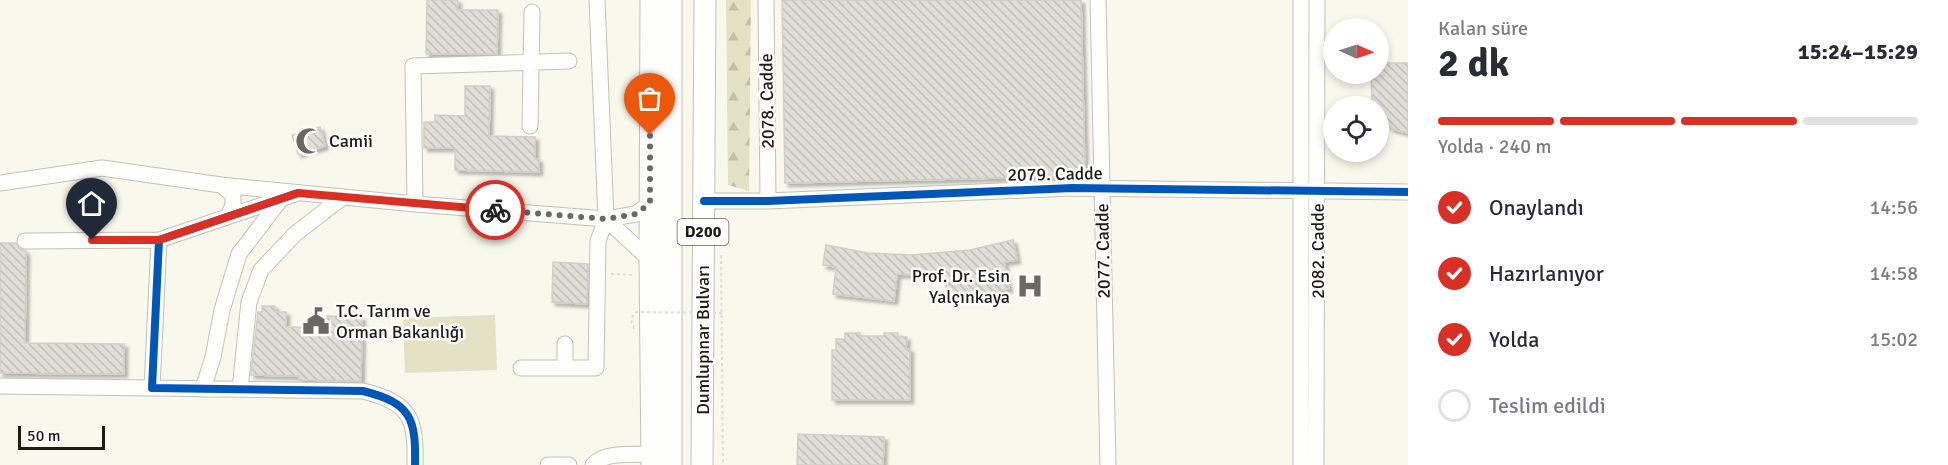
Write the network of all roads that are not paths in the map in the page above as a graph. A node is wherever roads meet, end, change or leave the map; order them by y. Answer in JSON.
{"nodes":[{"id":1,"x":597,"y":0,"type":"edge"},
{"id":2,"x":651,"y":0,"type":"edge"},
{"id":3,"x":671,"y":0,"type":"edge"},
{"id":4,"x":705,"y":0,"type":"edge"},
{"id":5,"x":766,"y":0,"type":"edge"},
{"id":6,"x":1098,"y":0,"type":"edge"},
{"id":7,"x":1301,"y":0,"type":"edge"},
{"id":8,"x":1317,"y":0,"type":"edge"},
{"id":9,"x":532,"y":12,"type":"dead end"},
{"id":10,"x":569,"y":61,"type":"dead end"},
{"id":11,"x":532,"y":62,"type":"junction"},
{"id":12,"x":530,"y":126,"type":"dead end"},
{"id":13,"x":0,"y":183,"type":"edge"},
{"id":14,"x":221,"y":185,"type":"junction"},
{"id":15,"x":1102,"y":188,"type":"junction"},
{"id":16,"x":1302,"y":190,"type":"junction"},
{"id":17,"x":1318,"y":190,"type":"junction"},
{"id":18,"x":1408,"y":192,"type":"edge"},
{"id":19,"x":298,"y":193,"type":"junction"},
{"id":20,"x":343,"y":197,"type":"junction"},
{"id":21,"x":281,"y":199,"type":"junction"},
{"id":22,"x":704,"y":201,"type":"junction"},
{"id":23,"x":768,"y":201,"type":"junction"},
{"id":24,"x":650,"y":203,"type":"junction"},
{"id":25,"x":415,"y":204,"type":"junction"},
{"id":26,"x":227,"y":217,"type":"junction"},
{"id":27,"x":606,"y":219,"type":"junction"},
{"id":28,"x":159,"y":240,"type":"junction"},
{"id":29,"x":25,"y":241,"type":"dead end"},
{"id":30,"x":644,"y":268,"type":"junction"},
{"id":31,"x":565,"y":344,"type":"dead end"},
{"id":32,"x":521,"y":368,"type":"dead end"},
{"id":33,"x":565,"y":368,"type":"junction"},
{"id":34,"x":0,"y":386,"type":"edge"},
{"id":35,"x":152,"y":388,"type":"junction"},
{"id":36,"x":203,"y":389,"type":"junction"},
{"id":37,"x":240,"y":389,"type":"junction"},
{"id":38,"x":652,"y":459,"type":"edge"},
{"id":39,"x":415,"y":465,"type":"edge"},
{"id":40,"x":548,"y":465,"type":"edge"},
{"id":41,"x":569,"y":465,"type":"edge"},
{"id":42,"x":593,"y":465,"type":"edge"},
{"id":43,"x":671,"y":465,"type":"edge"},
{"id":44,"x":702,"y":465,"type":"edge"},
{"id":45,"x":1108,"y":465,"type":"edge"},
{"id":46,"x":1301,"y":465,"type":"edge"},
{"id":47,"x":1316,"y":465,"type":"edge"}],
"edges":[{"from":1,"to":27,"type":"street"},
{"from":2,"to":24,"type":"highway"},
{"from":3,"to":43,"type":"highway","name":"Dumlupınar Bulvarı","number":"D200"},
{"from":4,"to":22,"type":"highway","name":"Dumlupınar Bulvarı","number":"D200"},
{"from":5,"to":23,"type":"street","name":"2078. Cadde"},
{"from":6,"to":15,"type":"street","name":"2077. Cadde"},
{"from":7,"to":16,"type":"street","name":"2082. Cadde"},
{"from":8,"to":17,"type":"street","name":"2082. Cadde"},
{"from":9,"to":11,"type":"street"},
{"from":10,"to":11,"type":"street"},
{"from":11,"to":12,"type":"street"},
{"from":11,"to":25,"type":"street"},
{"from":13,"to":14,"type":"street"},
{"from":14,"to":19,"type":"street"},
{"from":14,"to":26,"type":"street"},
{"from":15,"to":16,"type":"street","name":"2079. Cadde"},
{"from":15,"to":23,"type":"street","name":"2079. Cadde"},
{"from":15,"to":45,"type":"street","name":"2077. Cadde"},
{"from":16,"to":17,"type":"street","name":"2079. Cadde"},
{"from":16,"to":46,"type":"street","name":"2082. Cadde"},
{"from":17,"to":18,"type":"street","name":"2079. Cadde"},
{"from":17,"to":47,"type":"street","name":"2082. Cadde"},
{"from":19,"to":20,"type":"street"},
{"from":19,"to":21,"type":"street"},
{"from":20,"to":25,"type":"street"},
{"from":20,"to":37,"type":"street"},
{"from":21,"to":26,"type":"street"},
{"from":21,"to":36,"type":"street"},
{"from":22,"to":23,"type":"street","name":"2079. Cadde"},
{"from":22,"to":44,"type":"highway","name":"Dumlupınar Bulvarı","number":"D200"},
{"from":24,"to":27,"type":"street"},
{"from":24,"to":30,"type":"highway"},
{"from":25,"to":27,"type":"street"},
{"from":26,"to":28,"type":"street"},
{"from":27,"to":30,"type":"street"},
{"from":27,"to":33,"type":"street"},
{"from":28,"to":29,"type":"street"},
{"from":28,"to":35,"type":"street"},
{"from":30,"to":38,"type":"highway"},
{"from":31,"to":33,"type":"street"},
{"from":32,"to":33,"type":"street"},
{"from":34,"to":35,"type":"street"},
{"from":35,"to":36,"type":"street"},
{"from":36,"to":37,"type":"street"},
{"from":37,"to":39,"type":"street"},
{"from":38,"to":42,"type":"street"},
{"from":40,"to":41,"type":"street"}]}
